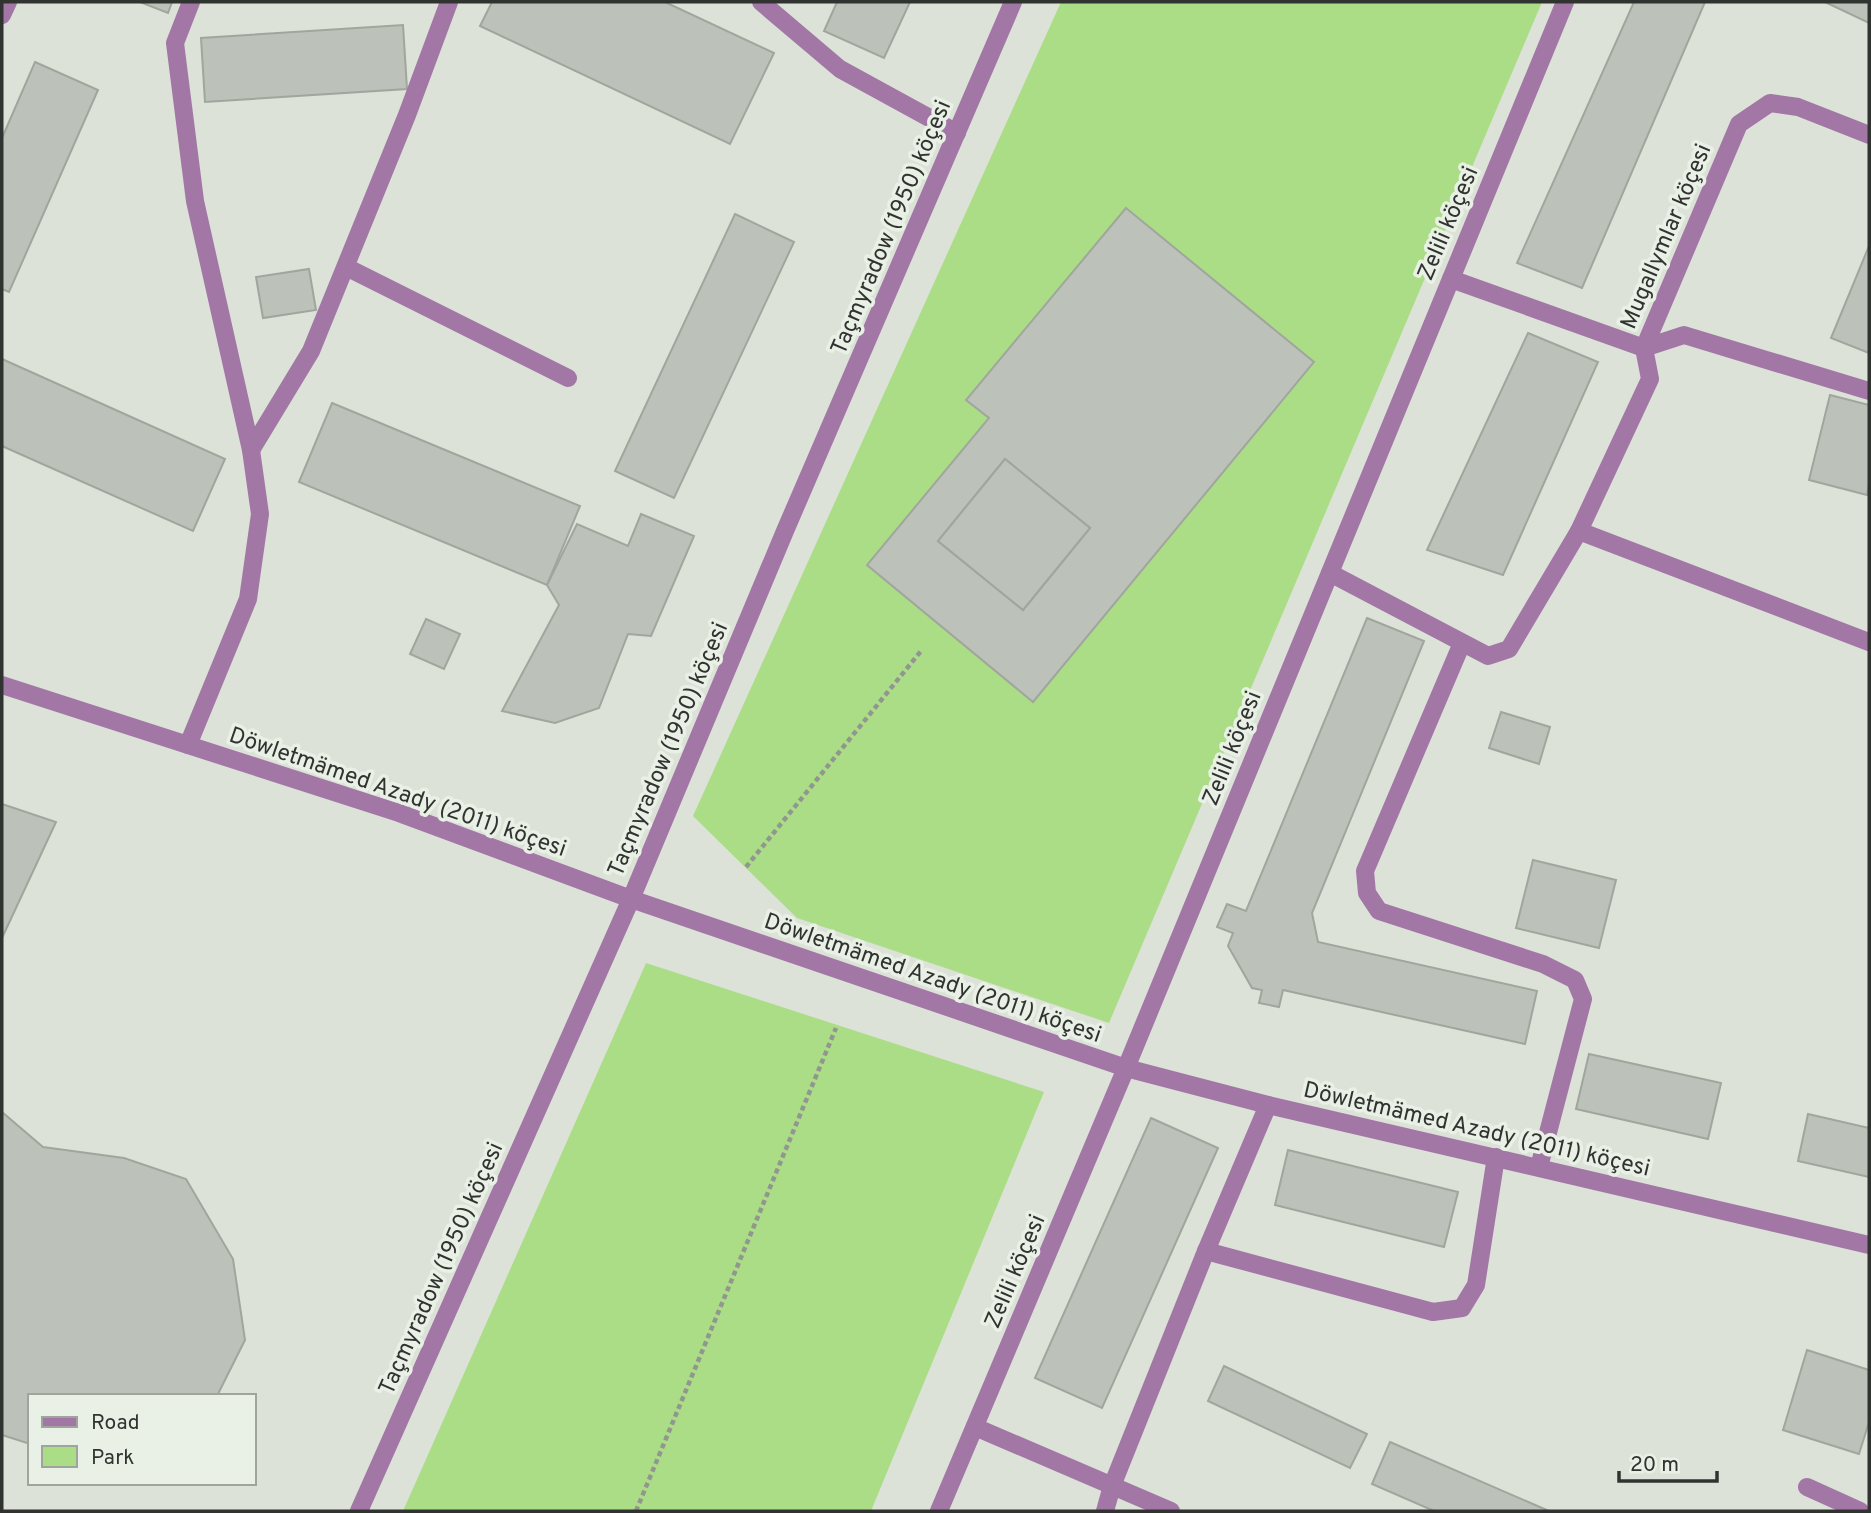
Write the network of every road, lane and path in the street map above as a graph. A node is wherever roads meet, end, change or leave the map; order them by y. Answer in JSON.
{"nodes":[{"id":1,"x":8,"y":2,"type":"edge"},
{"id":2,"x":191,"y":2,"type":"edge"},
{"id":3,"x":449,"y":2,"type":"edge"},
{"id":4,"x":761,"y":2,"type":"edge"},
{"id":5,"x":1013,"y":2,"type":"edge"},
{"id":6,"x":1565,"y":2,"type":"edge"},
{"id":7,"x":2,"y":15,"type":"edge"},
{"id":8,"x":957,"y":133,"type":"junction"},
{"id":9,"x":1869,"y":135,"type":"edge"},
{"id":10,"x":346,"y":267,"type":"junction"},
{"id":11,"x":1451,"y":279,"type":"junction"},
{"id":12,"x":1644,"y":348,"type":"junction"},
{"id":13,"x":568,"y":379,"type":"dead end"},
{"id":14,"x":1869,"y":391,"type":"edge"},
{"id":15,"x":251,"y":450,"type":"junction"},
{"id":16,"x":1579,"y":531,"type":"junction"},
{"id":17,"x":1330,"y":573,"type":"junction"},
{"id":18,"x":1869,"y":642,"type":"edge"},
{"id":19,"x":1462,"y":643,"type":"junction"},
{"id":20,"x":922,"y":651,"type":"dead end"},
{"id":21,"x":2,"y":685,"type":"edge"},
{"id":22,"x":188,"y":745,"type":"junction"},
{"id":23,"x":746,"y":867,"type":"dead end"},
{"id":24,"x":631,"y":899,"type":"junction"},
{"id":25,"x":836,"y":1028,"type":"dead end"},
{"id":26,"x":1126,"y":1068,"type":"junction"},
{"id":27,"x":1268,"y":1105,"type":"junction"},
{"id":28,"x":1496,"y":1157,"type":"junction"},
{"id":29,"x":1539,"y":1167,"type":"junction"},
{"id":30,"x":1869,"y":1245,"type":"edge"},
{"id":31,"x":1206,"y":1251,"type":"junction"},
{"id":32,"x":975,"y":1427,"type":"junction"},
{"id":33,"x":1112,"y":1486,"type":"junction"},
{"id":34,"x":1807,"y":1487,"type":"dead end"},
{"id":35,"x":359,"y":1511,"type":"edge"},
{"id":36,"x":636,"y":1511,"type":"edge"},
{"id":37,"x":939,"y":1511,"type":"edge"},
{"id":38,"x":1105,"y":1511,"type":"edge"},
{"id":39,"x":1171,"y":1511,"type":"edge"},
{"id":40,"x":1860,"y":1511,"type":"edge"}],
"edges":[{"from":1,"to":7,"type":"street"},
{"from":2,"to":15,"type":"street"},
{"from":3,"to":10,"type":"street"},
{"from":4,"to":8,"type":"street"},
{"from":5,"to":8,"type":"street","name":"Taçmyradow (1950) köçesi"},
{"from":6,"to":11,"type":"street","name":"Zelili köçesi"},
{"from":8,"to":24,"type":"street","name":"Taçmyradow (1950) köçesi"},
{"from":9,"to":12,"type":"street","name":"Mugallymlar köçesi"},
{"from":10,"to":13,"type":"street"},
{"from":10,"to":15,"type":"street"},
{"from":11,"to":12,"type":"street","name":"Mugallymlar köçesi"},
{"from":11,"to":17,"type":"street","name":"Zelili köçesi"},
{"from":12,"to":14,"type":"street"},
{"from":12,"to":16,"type":"street"},
{"from":15,"to":22,"type":"street"},
{"from":16,"to":18,"type":"street"},
{"from":16,"to":19,"type":"street"},
{"from":17,"to":19,"type":"street"},
{"from":17,"to":26,"type":"street","name":"Zelili köçesi"},
{"from":19,"to":29,"type":"street"},
{"from":20,"to":23,"type":"path"},
{"from":21,"to":22,"type":"street","name":"Döwletmämed Azady (2011) köçesi"},
{"from":22,"to":24,"type":"street","name":"Döwletmämed Azady (2011) köçesi"},
{"from":24,"to":26,"type":"street","name":"Döwletmämed Azady (2011) köçesi"},
{"from":24,"to":35,"type":"street","name":"Taçmyradow (1950) köçesi"},
{"from":25,"to":36,"type":"path"},
{"from":26,"to":27,"type":"street","name":"Döwletmämed Azady (2011) köçesi"},
{"from":26,"to":32,"type":"street","name":"Zelili köçesi"},
{"from":27,"to":28,"type":"street","name":"Döwletmämed Azady (2011) köçesi"},
{"from":27,"to":31,"type":"street"},
{"from":28,"to":29,"type":"street","name":"Döwletmämed Azady (2011) köçesi"},
{"from":28,"to":31,"type":"street"},
{"from":29,"to":30,"type":"street","name":"Döwletmämed Azady (2011) köçesi"},
{"from":31,"to":33,"type":"street"},
{"from":32,"to":33,"type":"street"},
{"from":32,"to":37,"type":"street","name":"Zelili köçesi"},
{"from":33,"to":38,"type":"street"},
{"from":33,"to":39,"type":"street"},
{"from":34,"to":40,"type":"street"}]}
